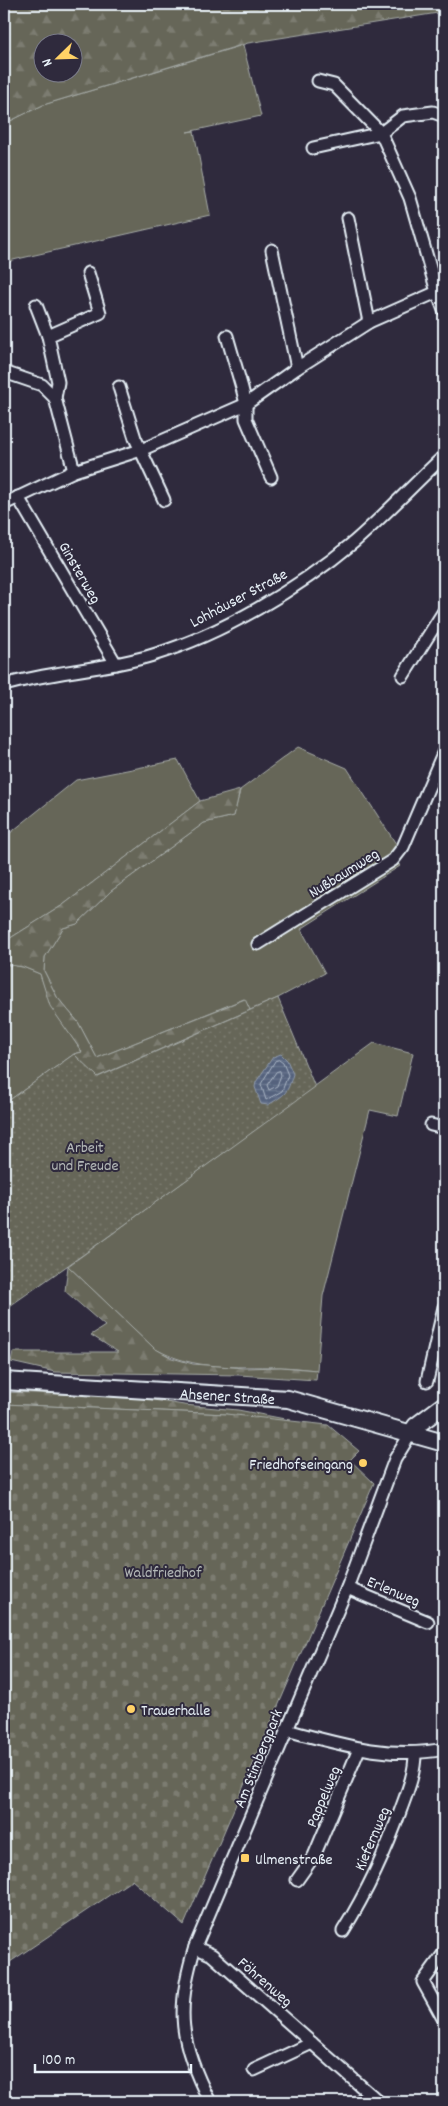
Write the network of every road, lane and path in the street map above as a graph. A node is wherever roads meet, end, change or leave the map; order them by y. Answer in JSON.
{"nodes":[{"id":1,"x":318,"y":81,"type":"dead end"},
{"id":2,"x":444,"y":116,"type":"edge"},
{"id":3,"x":381,"y":133,"type":"junction"},
{"id":4,"x":313,"y":148,"type":"dead end"},
{"id":5,"x":348,"y":218,"type":"dead end"},
{"id":6,"x":272,"y":250,"type":"dead end"},
{"id":7,"x":88,"y":273,"type":"dead end"},
{"id":8,"x":437,"y":292,"type":"junction"},
{"id":9,"x":36,"y":305,"type":"dead end"},
{"id":10,"x":444,"y":310,"type":"edge"},
{"id":11,"x":369,"y":322,"type":"junction"},
{"id":12,"x":48,"y":336,"type":"junction"},
{"id":13,"x":227,"y":336,"type":"dead end"},
{"id":14,"x":297,"y":368,"type":"junction"},
{"id":15,"x":5,"y":369,"type":"edge"},
{"id":16,"x":119,"y":387,"type":"dead end"},
{"id":17,"x":55,"y":398,"type":"junction"},
{"id":18,"x":246,"y":404,"type":"junction"},
{"id":19,"x":141,"y":450,"type":"junction"},
{"id":20,"x":444,"y":456,"type":"edge"},
{"id":21,"x":74,"y":471,"type":"junction"},
{"id":22,"x":271,"y":477,"type":"dead end"},
{"id":23,"x":18,"y":497,"type":"junction"},
{"id":24,"x":164,"y":500,"type":"dead end"},
{"id":25,"x":4,"y":504,"type":"edge"},
{"id":26,"x":444,"y":611,"type":"edge"},
{"id":27,"x":116,"y":664,"type":"junction"},
{"id":28,"x":403,"y":676,"type":"dead end"},
{"id":29,"x":4,"y":685,"type":"edge"},
{"id":30,"x":444,"y":750,"type":"edge"},
{"id":31,"x":258,"y":944,"type":"dead end"},
{"id":32,"x":431,"y":1125,"type":"dead end"},
{"id":33,"x":444,"y":1128,"type":"edge"},
{"id":34,"x":444,"y":1307,"type":"edge"},
{"id":35,"x":4,"y":1381,"type":"edge"},
{"id":36,"x":427,"y":1381,"type":"dead end"},
{"id":37,"x":444,"y":1404,"type":"edge"},
{"id":38,"x":411,"y":1433,"type":"junction"},
{"id":39,"x":444,"y":1443,"type":"edge"},
{"id":40,"x":347,"y":1588,"type":"junction"},
{"id":41,"x":428,"y":1622,"type":"dead end"},
{"id":42,"x":286,"y":1730,"type":"junction"},
{"id":43,"x":359,"y":1749,"type":"junction"},
{"id":44,"x":444,"y":1749,"type":"edge"},
{"id":45,"x":415,"y":1753,"type":"junction"},
{"id":46,"x":297,"y":1880,"type":"dead end"},
{"id":47,"x":343,"y":1931,"type":"dead end"},
{"id":48,"x":195,"y":1947,"type":"junction"},
{"id":49,"x":444,"y":1953,"type":"edge"},
{"id":50,"x":444,"y":2020,"type":"edge"},
{"id":51,"x":312,"y":2043,"type":"junction"},
{"id":52,"x":254,"y":2070,"type":"dead end"},
{"id":53,"x":375,"y":2099,"type":"edge"},
{"id":54,"x":210,"y":2102,"type":"edge"},
{"id":55,"x":357,"y":2102,"type":"edge"}],
"edges":[{"from":1,"to":3,"type":"street"},
{"from":2,"to":3,"type":"street"},
{"from":3,"to":4,"type":"street"},
{"from":3,"to":8,"type":"street"},
{"from":5,"to":11,"type":"street"},
{"from":6,"to":14,"type":"street"},
{"from":7,"to":12,"type":"street"},
{"from":8,"to":10,"type":"street"},
{"from":8,"to":11,"type":"street"},
{"from":9,"to":12,"type":"street"},
{"from":11,"to":14,"type":"street"},
{"from":12,"to":17,"type":"street"},
{"from":13,"to":18,"type":"street"},
{"from":14,"to":18,"type":"street"},
{"from":15,"to":17,"type":"street"},
{"from":16,"to":19,"type":"street"},
{"from":17,"to":21,"type":"street"},
{"from":18,"to":19,"type":"street"},
{"from":18,"to":22,"type":"street"},
{"from":19,"to":21,"type":"street"},
{"from":19,"to":24,"type":"street"},
{"from":20,"to":27,"type":"street","name":"Lohhäuser Straße"},
{"from":21,"to":23,"type":"street"},
{"from":23,"to":25,"type":"street"},
{"from":23,"to":27,"type":"street","name":"Ginsterweg"},
{"from":26,"to":28,"type":"street"},
{"from":27,"to":29,"type":"street","name":"Lohhäuser Straße"},
{"from":30,"to":31,"type":"street","name":"Nußbaumweg"},
{"from":32,"to":33,"type":"street"},
{"from":34,"to":36,"type":"street"},
{"from":35,"to":38,"type":"main road","name":"Ahsener Straße"},
{"from":37,"to":38,"type":"main road"},
{"from":38,"to":39,"type":"main road","name":"Ahsener Straße"},
{"from":38,"to":40,"type":"street","name":"Am Stimbergpark"},
{"from":40,"to":41,"type":"street","name":"Erlenweg"},
{"from":40,"to":42,"type":"street","name":"Am Stimbergpark"},
{"from":42,"to":43,"type":"street"},
{"from":42,"to":48,"type":"street","name":"Am Stimbergpark"},
{"from":43,"to":45,"type":"street"},
{"from":43,"to":46,"type":"street","name":"Pappelweg"},
{"from":44,"to":45,"type":"street"},
{"from":45,"to":47,"type":"street","name":"Kiefernweg"},
{"from":48,"to":51,"type":"street","name":"Föhrenweg"},
{"from":48,"to":54,"type":"street","name":"Am Stimbergpark"},
{"from":49,"to":50,"type":"street"},
{"from":51,"to":52,"type":"street"},
{"from":51,"to":53,"type":"street","name":"Föhrenweg"},
{"from":53,"to":55,"type":"street","name":"Föhrenweg"}]}
